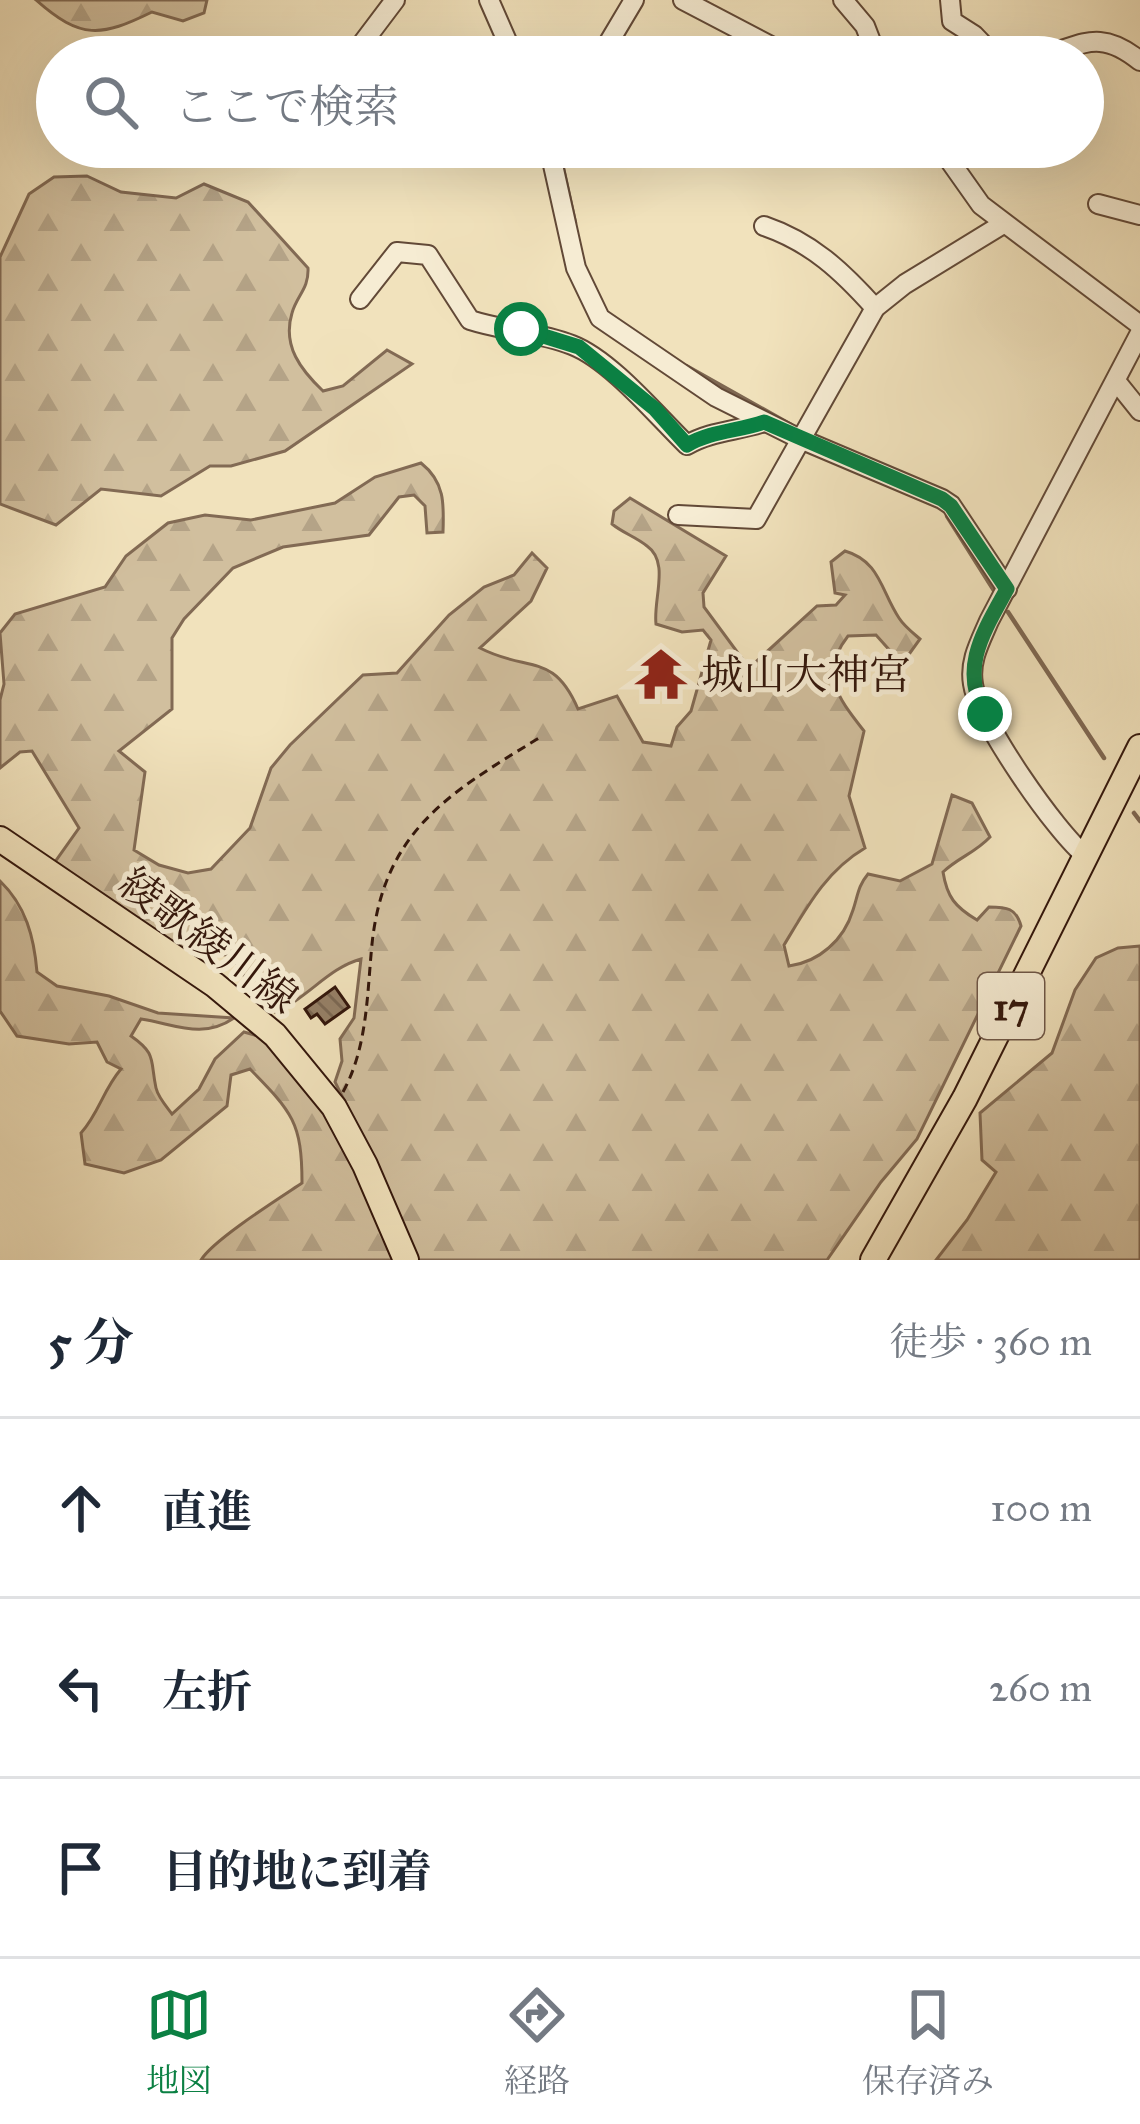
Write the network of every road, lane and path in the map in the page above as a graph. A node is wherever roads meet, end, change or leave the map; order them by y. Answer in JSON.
{"nodes":[{"id":1,"x":395,"y":0,"type":"edge"},
{"id":2,"x":489,"y":0,"type":"edge"},
{"id":3,"x":634,"y":0,"type":"edge"},
{"id":4,"x":682,"y":0,"type":"edge"},
{"id":5,"x":843,"y":0,"type":"edge"},
{"id":6,"x":950,"y":0,"type":"edge"},
{"id":7,"x":368,"y":36,"type":"edge"},
{"id":8,"x":505,"y":36,"type":"edge"},
{"id":9,"x":613,"y":36,"type":"edge"},
{"id":10,"x":751,"y":36,"type":"edge"},
{"id":11,"x":869,"y":36,"type":"edge"},
{"id":12,"x":975,"y":36,"type":"edge"},
{"id":13,"x":1104,"y":41,"type":"edge"},
{"id":14,"x":1140,"y":61,"type":"edge"},
{"id":15,"x":554,"y":168,"type":"edge"},
{"id":16,"x":955,"y":168,"type":"edge"},
{"id":17,"x":1098,"y":204,"type":"dead end"},
{"id":18,"x":1140,"y":215,"type":"edge"},
{"id":19,"x":1003,"y":224,"type":"junction"},
{"id":20,"x":764,"y":226,"type":"dead end"},
{"id":21,"x":360,"y":299,"type":"dead end"},
{"id":22,"x":875,"y":308,"type":"junction"},
{"id":23,"x":600,"y":318,"type":"junction"},
{"id":24,"x":1140,"y":329,"type":"edge"},
{"id":25,"x":579,"y":347,"type":"junction"},
{"id":26,"x":1116,"y":381,"type":"junction"},
{"id":27,"x":1140,"y":411,"type":"edge"},
{"id":28,"x":764,"y":422,"type":"junction"},
{"id":29,"x":798,"y":438,"type":"junction"},
{"id":30,"x":678,"y":515,"type":"dead end"},
{"id":31,"x":1007,"y":589,"type":"junction"},
{"id":32,"x":539,"y":738,"type":"dead end"},
{"id":33,"x":1140,"y":747,"type":"edge"},
{"id":34,"x":1133,"y":782,"type":"edge"},
{"id":35,"x":0,"y":839,"type":"edge"},
{"id":36,"x":1086,"y":856,"type":"junction"},
{"id":37,"x":334,"y":1107,"type":"junction"},
{"id":38,"x":406,"y":1260,"type":"edge"},
{"id":39,"x":873,"y":1260,"type":"edge"}],
"edges":[{"from":1,"to":7,"type":"street"},
{"from":2,"to":8,"type":"street"},
{"from":3,"to":9,"type":"street"},
{"from":4,"to":10,"type":"street"},
{"from":5,"to":11,"type":"street"},
{"from":6,"to":12,"type":"street"},
{"from":13,"to":14,"type":"street"},
{"from":15,"to":23,"type":"street"},
{"from":16,"to":19,"type":"street"},
{"from":17,"to":18,"type":"street"},
{"from":19,"to":22,"type":"street"},
{"from":19,"to":24,"type":"street"},
{"from":20,"to":22,"type":"street"},
{"from":21,"to":25,"type":"street"},
{"from":22,"to":29,"type":"street"},
{"from":23,"to":25,"type":"street"},
{"from":23,"to":28,"type":"street"},
{"from":24,"to":26,"type":"street"},
{"from":25,"to":28,"type":"street"},
{"from":26,"to":27,"type":"street"},
{"from":26,"to":31,"type":"street"},
{"from":28,"to":29,"type":"street"},
{"from":29,"to":30,"type":"street"},
{"from":29,"to":31,"type":"street"},
{"from":31,"to":36,"type":"street"},
{"from":32,"to":37,"type":"path"},
{"from":33,"to":34,"type":"main road","number":"17"},
{"from":34,"to":36,"type":"main road","number":"17"},
{"from":35,"to":37,"type":"main road","name":"綾歌綾川線"},
{"from":36,"to":39,"type":"main road","number":"17"},
{"from":37,"to":38,"type":"main road","name":"綾歌綾川線"}]}
